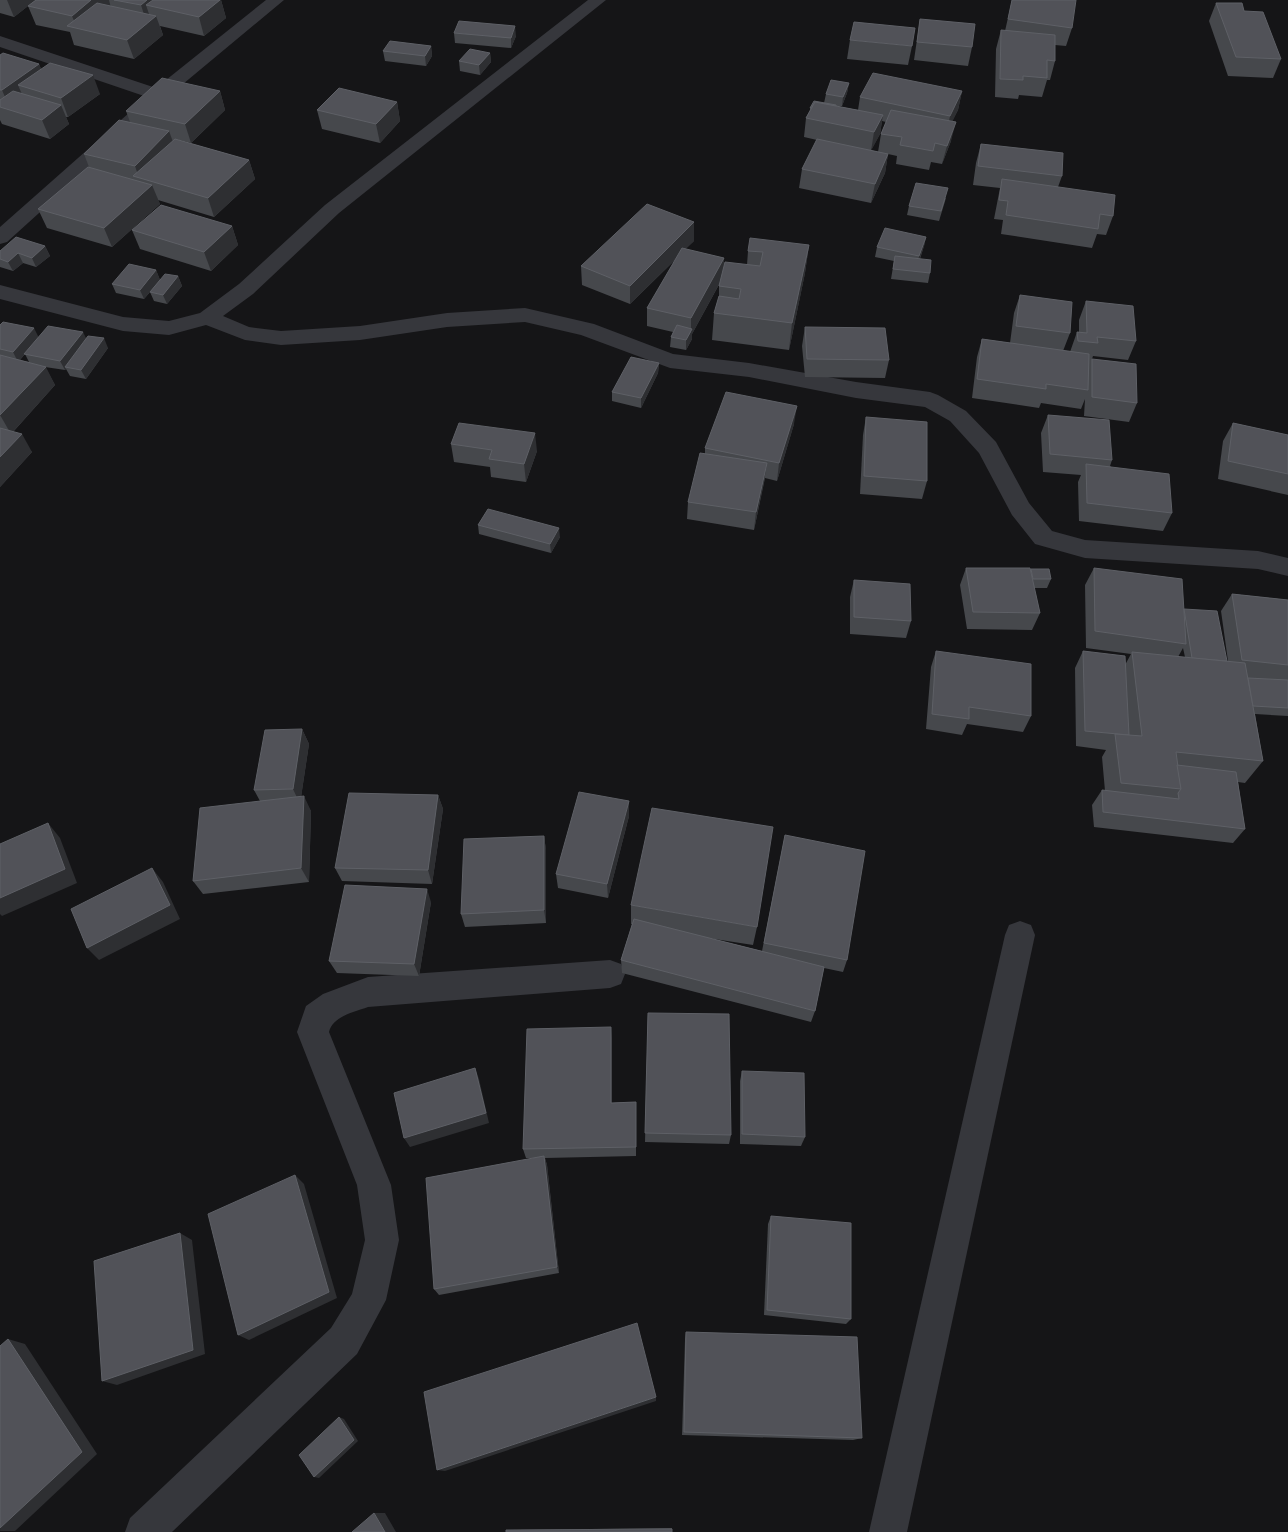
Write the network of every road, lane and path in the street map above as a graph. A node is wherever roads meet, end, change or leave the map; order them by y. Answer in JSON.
{"nodes":[{"id":1,"x":276,"y":0,"type":"edge"},
{"id":2,"x":598,"y":0,"type":"edge"},
{"id":3,"x":0,"y":41,"type":"edge"},
{"id":4,"x":159,"y":95,"type":"junction"},
{"id":5,"x":0,"y":238,"type":"edge"},
{"id":6,"x":0,"y":292,"type":"edge"},
{"id":7,"x":207,"y":318,"type":"junction"},
{"id":8,"x":1288,"y":567,"type":"edge"},
{"id":9,"x":1020,"y":935,"type":"dead end"},
{"id":10,"x":610,"y":974,"type":"dead end"},
{"id":11,"x":144,"y":1532,"type":"edge"},
{"id":12,"x":888,"y":1532,"type":"edge"}],
"edges":[{"from":1,"to":4,"type":"street"},
{"from":2,"to":7,"type":"street"},
{"from":3,"to":4,"type":"street"},
{"from":4,"to":5,"type":"street"},
{"from":6,"to":7,"type":"street"},
{"from":7,"to":8,"type":"street"},
{"from":9,"to":12,"type":"street"},
{"from":10,"to":11,"type":"street"}]}
